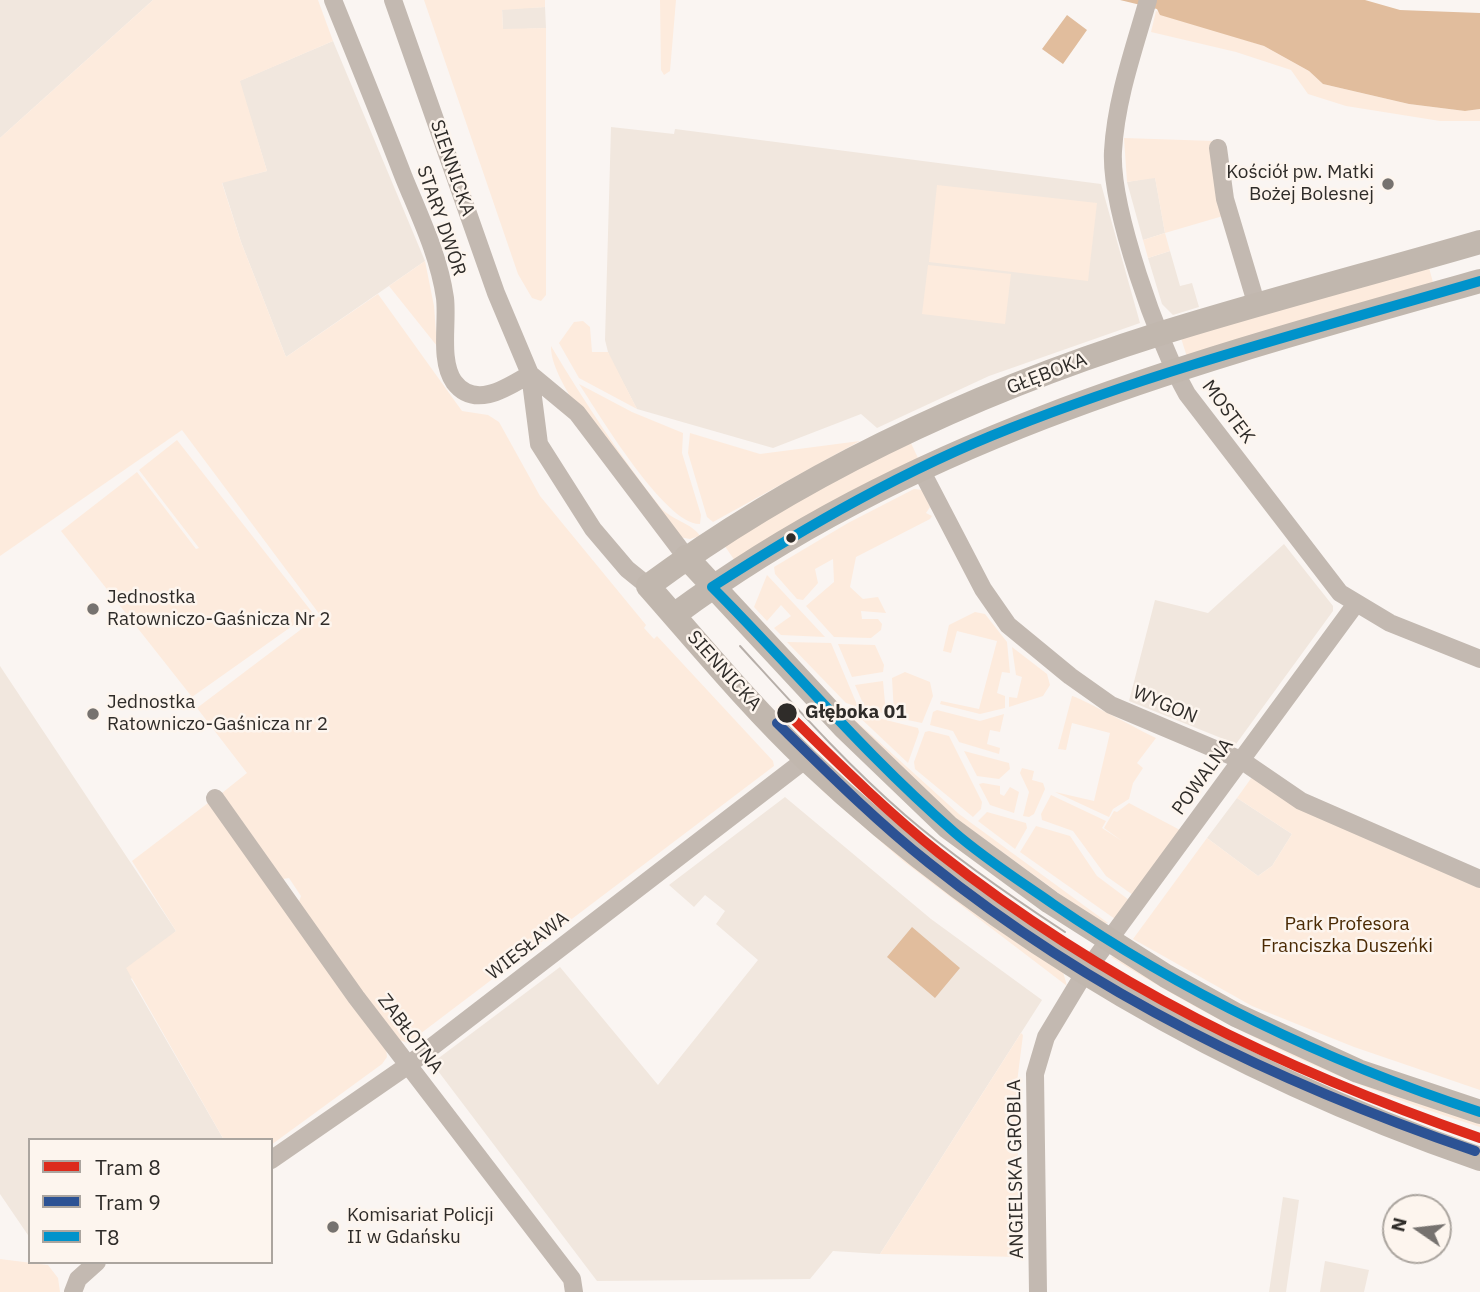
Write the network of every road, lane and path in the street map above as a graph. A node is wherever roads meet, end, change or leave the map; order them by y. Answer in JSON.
{"nodes":[{"id":1,"x":333,"y":0,"type":"edge"},
{"id":2,"x":393,"y":0,"type":"edge"},
{"id":3,"x":1147,"y":4,"type":"edge"},
{"id":4,"x":1219,"y":148,"type":"dead end"},
{"id":5,"x":1480,"y":242,"type":"edge"},
{"id":6,"x":1446,"y":252,"type":"junction"},
{"id":7,"x":1468,"y":285,"type":"edge"},
{"id":8,"x":1257,"y":306,"type":"junction"},
{"id":9,"x":1159,"y":334,"type":"junction"},
{"id":10,"x":1174,"y":371,"type":"junction"},
{"id":11,"x":530,"y":374,"type":"junction"},
{"id":12,"x":921,"y":426,"type":"junction"},
{"id":13,"x":930,"y":463,"type":"junction"},
{"id":14,"x":686,"y":557,"type":"junction"},
{"id":15,"x":648,"y":586,"type":"junction"},
{"id":16,"x":712,"y":587,"type":"junction"},
{"id":17,"x":1355,"y":605,"type":"junction"},
{"id":18,"x":674,"y":615,"type":"junction"},
{"id":19,"x":1480,"y":659,"type":"edge"},
{"id":20,"x":806,"y":759,"type":"junction"},
{"id":21,"x":1241,"y":760,"type":"junction"},
{"id":22,"x":215,"y":798,"type":"dead end"},
{"id":23,"x":1480,"y":879,"type":"edge"},
{"id":24,"x":1108,"y":941,"type":"junction"},
{"id":25,"x":1084,"y":975,"type":"junction"},
{"id":26,"x":407,"y":1066,"type":"junction"},
{"id":27,"x":1480,"y":1112,"type":"edge"},
{"id":28,"x":273,"y":1159,"type":"edge"},
{"id":29,"x":1480,"y":1159,"type":"edge"},
{"id":30,"x":95,"y":1264,"type":"edge"},
{"id":31,"x":72,"y":1292,"type":"edge"},
{"id":32,"x":574,"y":1292,"type":"edge"},
{"id":33,"x":1038,"y":1292,"type":"edge"}],
"edges":[{"from":1,"to":11,"type":"street","name":"STARY DWÓR"},
{"from":2,"to":11,"type":"street","name":"SIENNICKA"},
{"from":3,"to":9,"type":"street","name":"MOSTEK"},
{"from":4,"to":8,"type":"street"},
{"from":5,"to":6,"type":"street","name":"GŁĘBOKA"},
{"from":6,"to":7,"type":"street"},
{"from":6,"to":8,"type":"street","name":"GŁĘBOKA"},
{"from":7,"to":10,"type":"street","name":"GŁĘBOKA"},
{"from":8,"to":9,"type":"street","name":"GŁĘBOKA"},
{"from":9,"to":10,"type":"street","name":"MOSTEK"},
{"from":9,"to":12,"type":"street","name":"GŁĘBOKA"},
{"from":10,"to":13,"type":"street","name":"GŁĘBOKA"},
{"from":10,"to":17,"type":"street","name":"MOSTEK"},
{"from":11,"to":14,"type":"street","name":"SIENNICKA"},
{"from":11,"to":15,"type":"street","name":"SIENNICKA"},
{"from":12,"to":13,"type":"street"},
{"from":12,"to":14,"type":"street","name":"GŁĘBOKA"},
{"from":13,"to":16,"type":"street","name":"GŁĘBOKA"},
{"from":13,"to":21,"type":"street","name":"WYGON"},
{"from":14,"to":15,"type":"street","name":"GŁĘBOKA"},
{"from":14,"to":16,"type":"street","name":"SIENNICKA"},
{"from":15,"to":18,"type":"street","name":"SIENNICKA"},
{"from":16,"to":18,"type":"street","name":"GŁĘBOKA"},
{"from":16,"to":24,"type":"street","name":"SIENNICKA"},
{"from":17,"to":19,"type":"street","name":"MOSTEK"},
{"from":17,"to":21,"type":"street","name":"POWALNA"},
{"from":18,"to":20,"type":"street","name":"SIENNICKA"},
{"from":20,"to":25,"type":"street","name":"SIENNICKA"},
{"from":20,"to":26,"type":"street","name":"WIESŁAWA"},
{"from":21,"to":23,"type":"street","name":"WYGON"},
{"from":21,"to":24,"type":"street","name":"POWALNA"},
{"from":22,"to":26,"type":"street","name":"ZABŁOTNA"},
{"from":24,"to":25,"type":"street","name":"POWALNA"},
{"from":24,"to":27,"type":"street","name":"SIENNICKA"},
{"from":25,"to":29,"type":"street","name":"SIENNICKA"},
{"from":25,"to":33,"type":"street","name":"ANGIELSKA GROBLA"},
{"from":26,"to":28,"type":"street","name":"WIESŁAWA"},
{"from":26,"to":32,"type":"street","name":"ZABŁOTNA"},
{"from":30,"to":31,"type":"street"}]}
